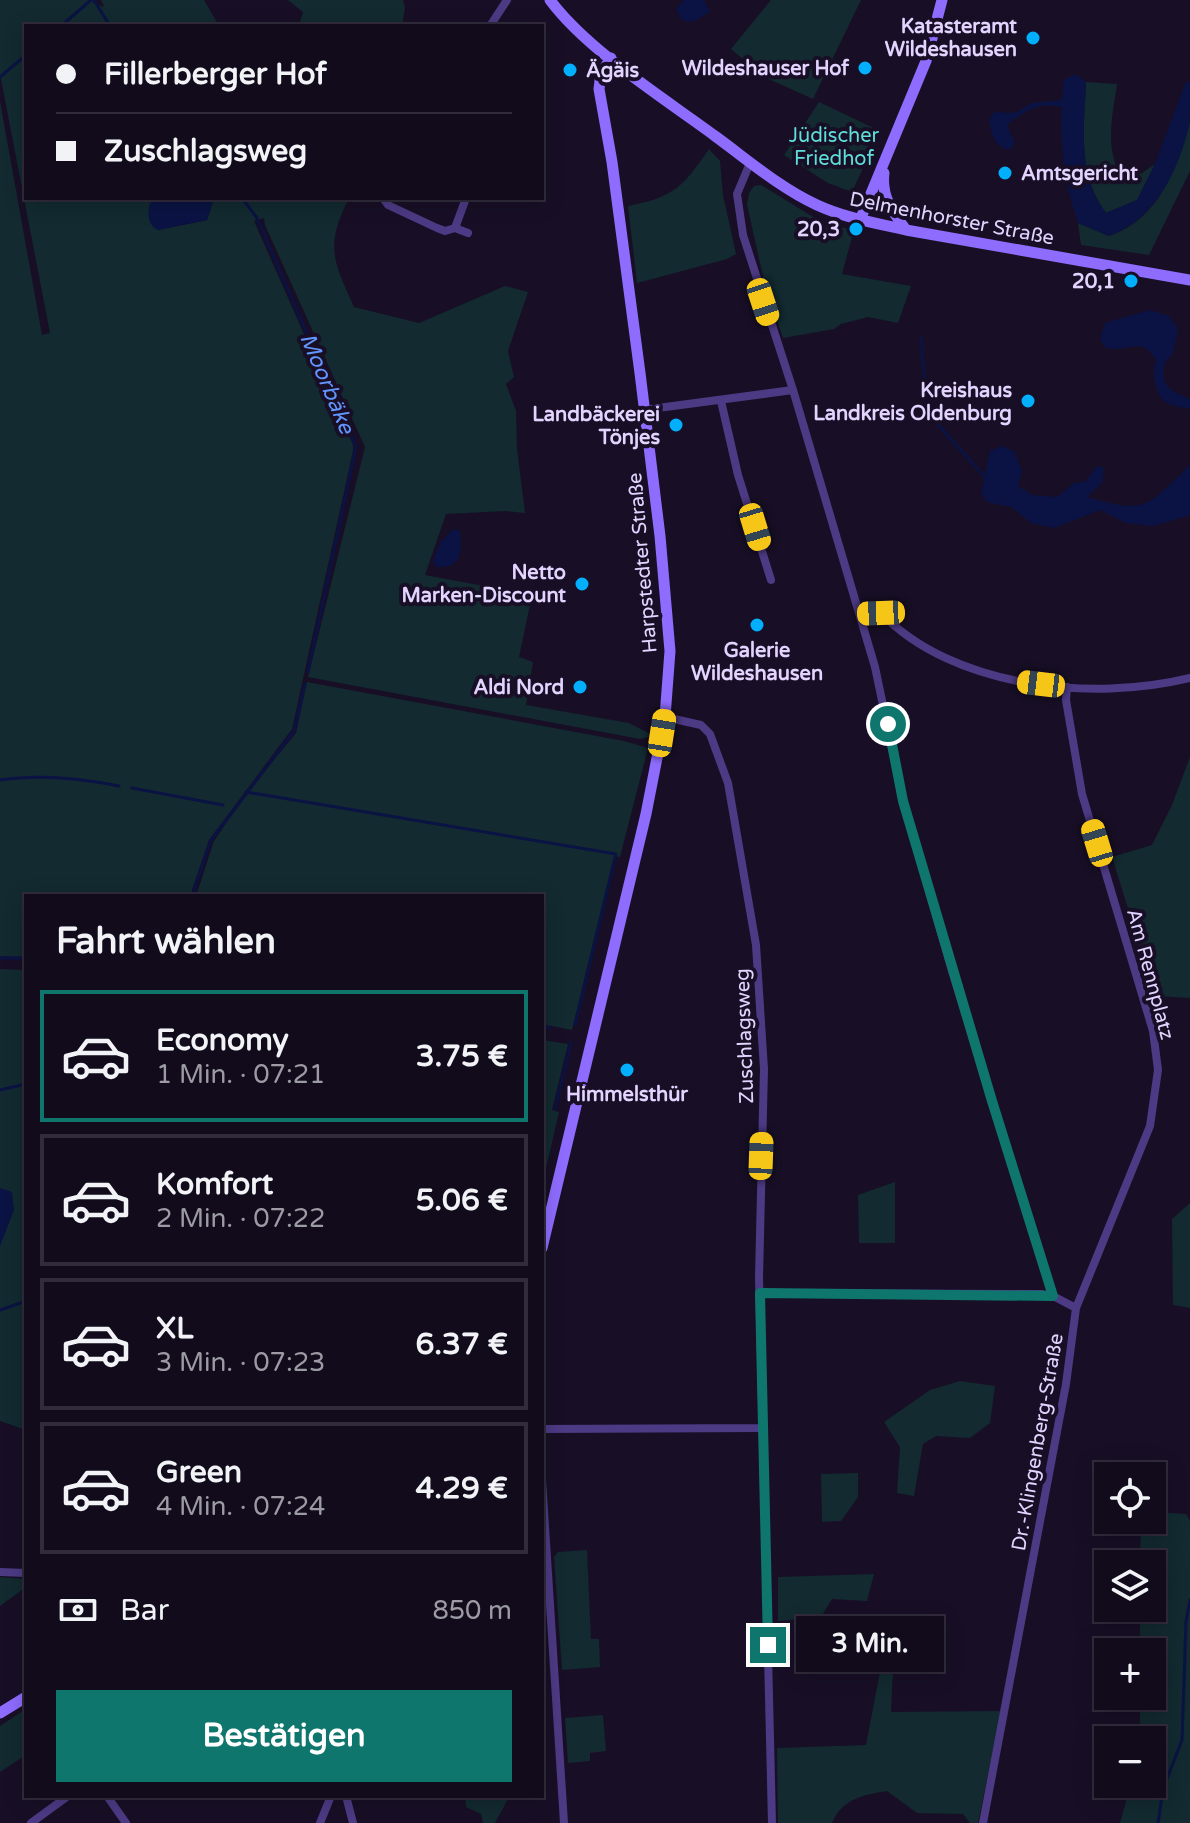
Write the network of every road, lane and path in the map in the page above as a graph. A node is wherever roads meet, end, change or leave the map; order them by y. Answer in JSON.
{"nodes":[{"id":1,"x":507,"y":0,"type":"edge"},
{"id":2,"x":550,"y":0,"type":"edge"},
{"id":3,"x":942,"y":0,"type":"edge"},
{"id":4,"x":491,"y":24,"type":"edge"},
{"id":5,"x":611,"y":58,"type":"junction"},
{"id":6,"x":885,"y":161,"type":"junction"},
{"id":7,"x":750,"y":163,"type":"junction"},
{"id":8,"x":384,"y":200,"type":"edge"},
{"id":9,"x":465,"y":200,"type":"edge"},
{"id":10,"x":860,"y":220,"type":"junction"},
{"id":11,"x":455,"y":228,"type":"junction"},
{"id":12,"x":906,"y":230,"type":"junction"},
{"id":13,"x":468,"y":233,"type":"dead end"},
{"id":14,"x":1190,"y":280,"type":"edge"},
{"id":15,"x":793,"y":390,"type":"junction"},
{"id":16,"x":721,"y":401,"type":"junction"},
{"id":17,"x":643,"y":410,"type":"junction"},
{"id":18,"x":771,"y":580,"type":"dead end"},
{"id":19,"x":860,"y":614,"type":"junction"},
{"id":20,"x":1190,"y":678,"type":"edge"},
{"id":21,"x":1067,"y":687,"type":"junction"},
{"id":22,"x":665,"y":717,"type":"junction"},
{"id":23,"x":544,"y":1240,"type":"edge"},
{"id":24,"x":760,"y":1293,"type":"junction"},
{"id":25,"x":1053,"y":1296,"type":"junction"},
{"id":26,"x":1076,"y":1308,"type":"junction"},
{"id":27,"x":764,"y":1428,"type":"junction"},
{"id":28,"x":544,"y":1429,"type":"edge"},
{"id":29,"x":544,"y":1511,"type":"edge"},
{"id":30,"x":0,"y":1572,"type":"edge"},
{"id":31,"x":24,"y":1573,"type":"edge"},
{"id":32,"x":24,"y":1698,"type":"edge"},
{"id":33,"x":0,"y":1713,"type":"edge"},
{"id":34,"x":65,"y":1798,"type":"edge"},
{"id":35,"x":108,"y":1798,"type":"edge"},
{"id":36,"x":330,"y":1798,"type":"edge"},
{"id":37,"x":347,"y":1798,"type":"edge"},
{"id":38,"x":31,"y":1823,"type":"edge"},
{"id":39,"x":126,"y":1823,"type":"edge"},
{"id":40,"x":320,"y":1823,"type":"edge"},
{"id":41,"x":353,"y":1823,"type":"edge"},
{"id":42,"x":564,"y":1823,"type":"edge"},
{"id":43,"x":772,"y":1823,"type":"edge"},
{"id":44,"x":983,"y":1823,"type":"edge"}],
"edges":[{"from":1,"to":4,"type":"street"},
{"from":2,"to":5,"type":"main road","name":"Delmenhorster Straße"},
{"from":3,"to":6,"type":"main road"},
{"from":5,"to":7,"type":"main road","name":"Delmenhorster Straße"},
{"from":5,"to":17,"type":"main road","name":"Harpstedter Straße"},
{"from":6,"to":10,"type":"main road"},
{"from":6,"to":12,"type":"main road"},
{"from":7,"to":10,"type":"main road","name":"Delmenhorster Straße"},
{"from":7,"to":15,"type":"street"},
{"from":8,"to":11,"type":"street"},
{"from":9,"to":11,"type":"street"},
{"from":10,"to":12,"type":"main road","name":"Delmenhorster Straße"},
{"from":11,"to":13,"type":"street"},
{"from":12,"to":14,"type":"main road","name":"Delmenhorster Straße"},
{"from":15,"to":16,"type":"street"},
{"from":15,"to":19,"type":"street"},
{"from":16,"to":17,"type":"street"},
{"from":16,"to":18,"type":"street"},
{"from":17,"to":22,"type":"main road","name":"Harpstedter Straße"},
{"from":19,"to":21,"type":"street"},
{"from":19,"to":25,"type":"street"},
{"from":20,"to":21,"type":"street"},
{"from":21,"to":26,"type":"street","name":"Am Rennplatz"},
{"from":22,"to":23,"type":"main road","name":"Harpstedter Straße"},
{"from":22,"to":24,"type":"street","name":"Zuschlagsweg"},
{"from":24,"to":25,"type":"street"},
{"from":24,"to":27,"type":"street","name":"Zuschlagsweg"},
{"from":25,"to":26,"type":"street","name":"Dr.-Klingenberg-Straße"},
{"from":26,"to":44,"type":"street","name":"Dr.-Klingenberg-Straße"},
{"from":27,"to":28,"type":"street"},
{"from":27,"to":43,"type":"street","name":"Zuschlagsweg"},
{"from":29,"to":42,"type":"street"},
{"from":30,"to":31,"type":"street"},
{"from":32,"to":33,"type":"main road"},
{"from":34,"to":38,"type":"street"},
{"from":35,"to":39,"type":"street"},
{"from":36,"to":40,"type":"street"},
{"from":37,"to":41,"type":"street"}]}
